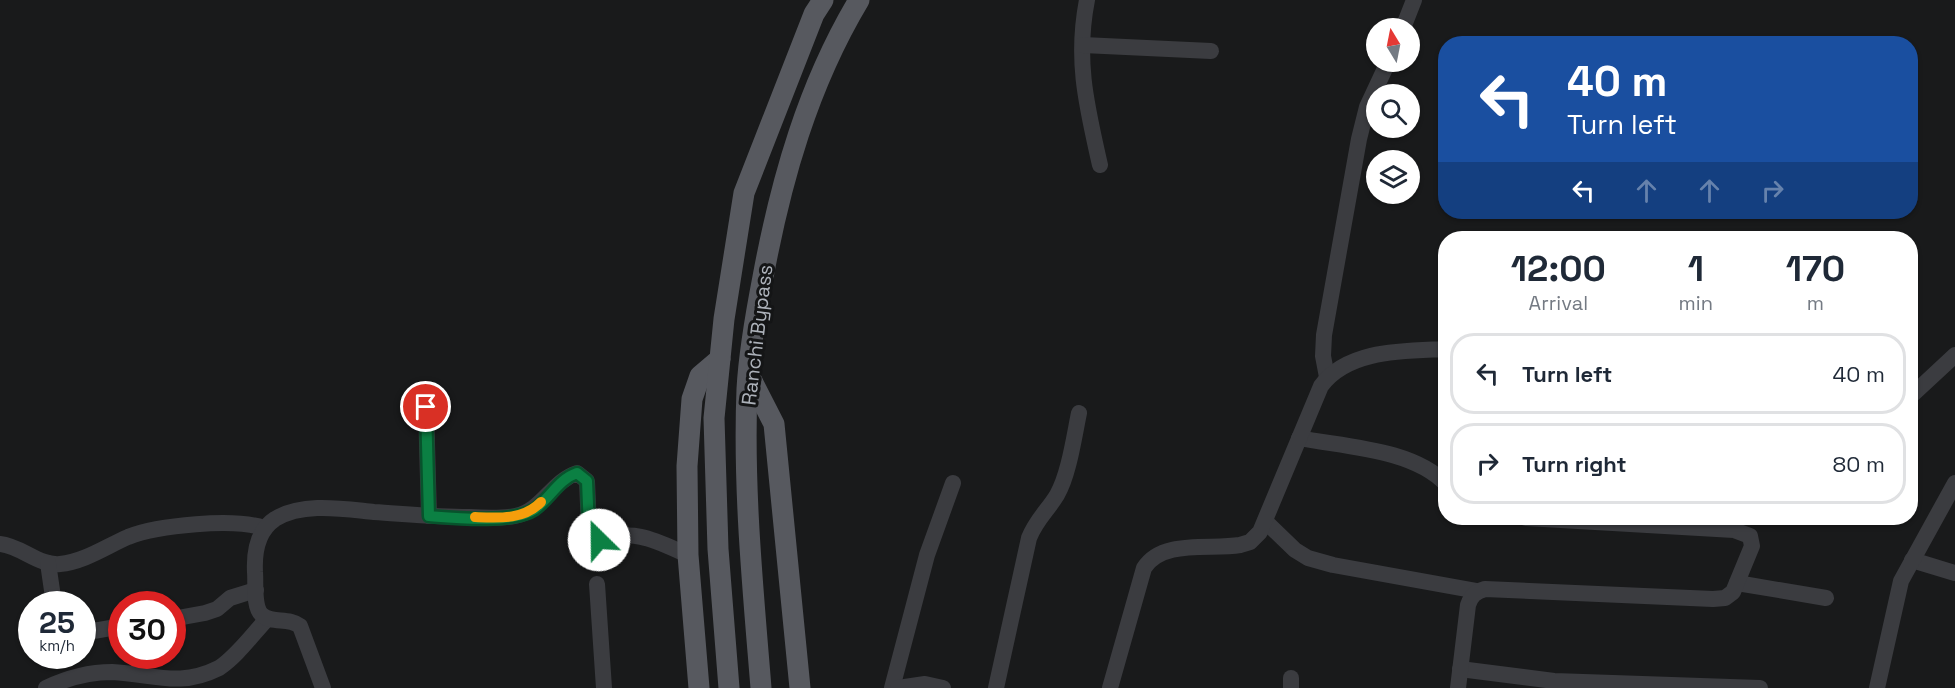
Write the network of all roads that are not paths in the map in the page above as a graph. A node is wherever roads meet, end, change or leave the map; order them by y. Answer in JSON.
{"nodes":[{"id":1,"x":823,"y":0,"type":"edge"},
{"id":2,"x":859,"y":0,"type":"edge"},
{"id":3,"x":1087,"y":0,"type":"edge"},
{"id":4,"x":1414,"y":0,"type":"edge"},
{"id":5,"x":1407,"y":18,"type":"edge"},
{"id":6,"x":1083,"y":45,"type":"junction"},
{"id":7,"x":1211,"y":51,"type":"dead end"},
{"id":8,"x":1383,"y":72,"type":"edge"},
{"id":9,"x":1100,"y":165,"type":"dead end"},
{"id":10,"x":1438,"y":349,"type":"edge"},
{"id":11,"x":1955,"y":355,"type":"edge"},
{"id":12,"x":720,"y":359,"type":"junction"},
{"id":13,"x":1938,"y":371,"type":"junction"},
{"id":14,"x":749,"y":375,"type":"junction"},
{"id":15,"x":1955,"y":375,"type":"edge"},
{"id":16,"x":1327,"y":377,"type":"junction"},
{"id":17,"x":1918,"y":390,"type":"edge"},
{"id":18,"x":426,"y":407,"type":"dead end"},
{"id":19,"x":1079,"y":413,"type":"dead end"},
{"id":20,"x":1299,"y":438,"type":"junction"},
{"id":21,"x":1438,"y":478,"type":"edge"},
{"id":22,"x":953,"y":483,"type":"dead end"},
{"id":23,"x":1955,"y":483,"type":"edge"},
{"id":24,"x":429,"y":516,"type":"junction"},
{"id":25,"x":1265,"y":520,"type":"junction"},
{"id":26,"x":1647,"y":525,"type":"edge"},
{"id":27,"x":264,"y":528,"type":"junction"},
{"id":28,"x":0,"y":543,"type":"edge"},
{"id":29,"x":688,"y":555,"type":"junction"},
{"id":30,"x":1912,"y":560,"type":"junction"},
{"id":31,"x":48,"y":563,"type":"junction"},
{"id":32,"x":1955,"y":573,"type":"edge"},
{"id":33,"x":1737,"y":583,"type":"junction"},
{"id":34,"x":597,"y":584,"type":"dead end"},
{"id":35,"x":52,"y":591,"type":"edge"},
{"id":36,"x":256,"y":591,"type":"junction"},
{"id":37,"x":1477,"y":591,"type":"junction"},
{"id":38,"x":1826,"y":598,"type":"dead end"},
{"id":39,"x":186,"y":617,"type":"edge"},
{"id":40,"x":267,"y":619,"type":"junction"},
{"id":41,"x":1460,"y":669,"type":"junction"},
{"id":42,"x":1554,"y":685,"type":"edge"},
{"id":43,"x":46,"y":688,"type":"edge"},
{"id":44,"x":322,"y":688,"type":"edge"},
{"id":45,"x":604,"y":688,"type":"edge"},
{"id":46,"x":699,"y":688,"type":"edge"},
{"id":47,"x":729,"y":688,"type":"edge"},
{"id":48,"x":761,"y":688,"type":"edge"},
{"id":49,"x":800,"y":688,"type":"edge"},
{"id":50,"x":892,"y":688,"type":"edge"},
{"id":51,"x":898,"y":688,"type":"edge"},
{"id":52,"x":943,"y":688,"type":"edge"},
{"id":53,"x":996,"y":688,"type":"edge"},
{"id":54,"x":1110,"y":688,"type":"edge"},
{"id":55,"x":1458,"y":688,"type":"edge"},
{"id":56,"x":1760,"y":688,"type":"edge"},
{"id":57,"x":1877,"y":688,"type":"edge"}],
"edges":[{"from":1,"to":12,"type":"main road","name":"Ranchi Bypass"},
{"from":2,"to":14,"type":"main road","name":"Ranchi Bypass"},
{"from":3,"to":6,"type":"street"},
{"from":4,"to":5,"type":"street"},
{"from":6,"to":7,"type":"street"},
{"from":6,"to":9,"type":"street"},
{"from":8,"to":16,"type":"street"},
{"from":10,"to":16,"type":"street"},
{"from":11,"to":13,"type":"street"},
{"from":12,"to":29,"type":"main road"},
{"from":12,"to":47,"type":"main road","name":"Ranchi Bypass"},
{"from":13,"to":15,"type":"street"},
{"from":13,"to":17,"type":"street"},
{"from":14,"to":48,"type":"main road","name":"Ranchi Bypass"},
{"from":14,"to":49,"type":"main road"},
{"from":16,"to":20,"type":"street"},
{"from":18,"to":24,"type":"street"},
{"from":19,"to":53,"type":"street"},
{"from":20,"to":21,"type":"street"},
{"from":20,"to":25,"type":"street"},
{"from":22,"to":50,"type":"street"},
{"from":23,"to":30,"type":"street"},
{"from":24,"to":27,"type":"street"},
{"from":24,"to":29,"type":"street"},
{"from":25,"to":37,"type":"street"},
{"from":25,"to":54,"type":"street"},
{"from":26,"to":33,"type":"street"},
{"from":27,"to":31,"type":"street"},
{"from":27,"to":36,"type":"street"},
{"from":28,"to":31,"type":"street"},
{"from":29,"to":46,"type":"main road"},
{"from":30,"to":32,"type":"street"},
{"from":30,"to":57,"type":"street"},
{"from":31,"to":35,"type":"street"},
{"from":33,"to":37,"type":"street"},
{"from":33,"to":38,"type":"street"},
{"from":34,"to":45,"type":"street"},
{"from":36,"to":39,"type":"street"},
{"from":36,"to":40,"type":"street"},
{"from":37,"to":41,"type":"street"},
{"from":40,"to":43,"type":"street"},
{"from":40,"to":44,"type":"street"},
{"from":41,"to":42,"type":"street"},
{"from":41,"to":55,"type":"street"},
{"from":42,"to":56,"type":"street"},
{"from":51,"to":52,"type":"street"}]}
